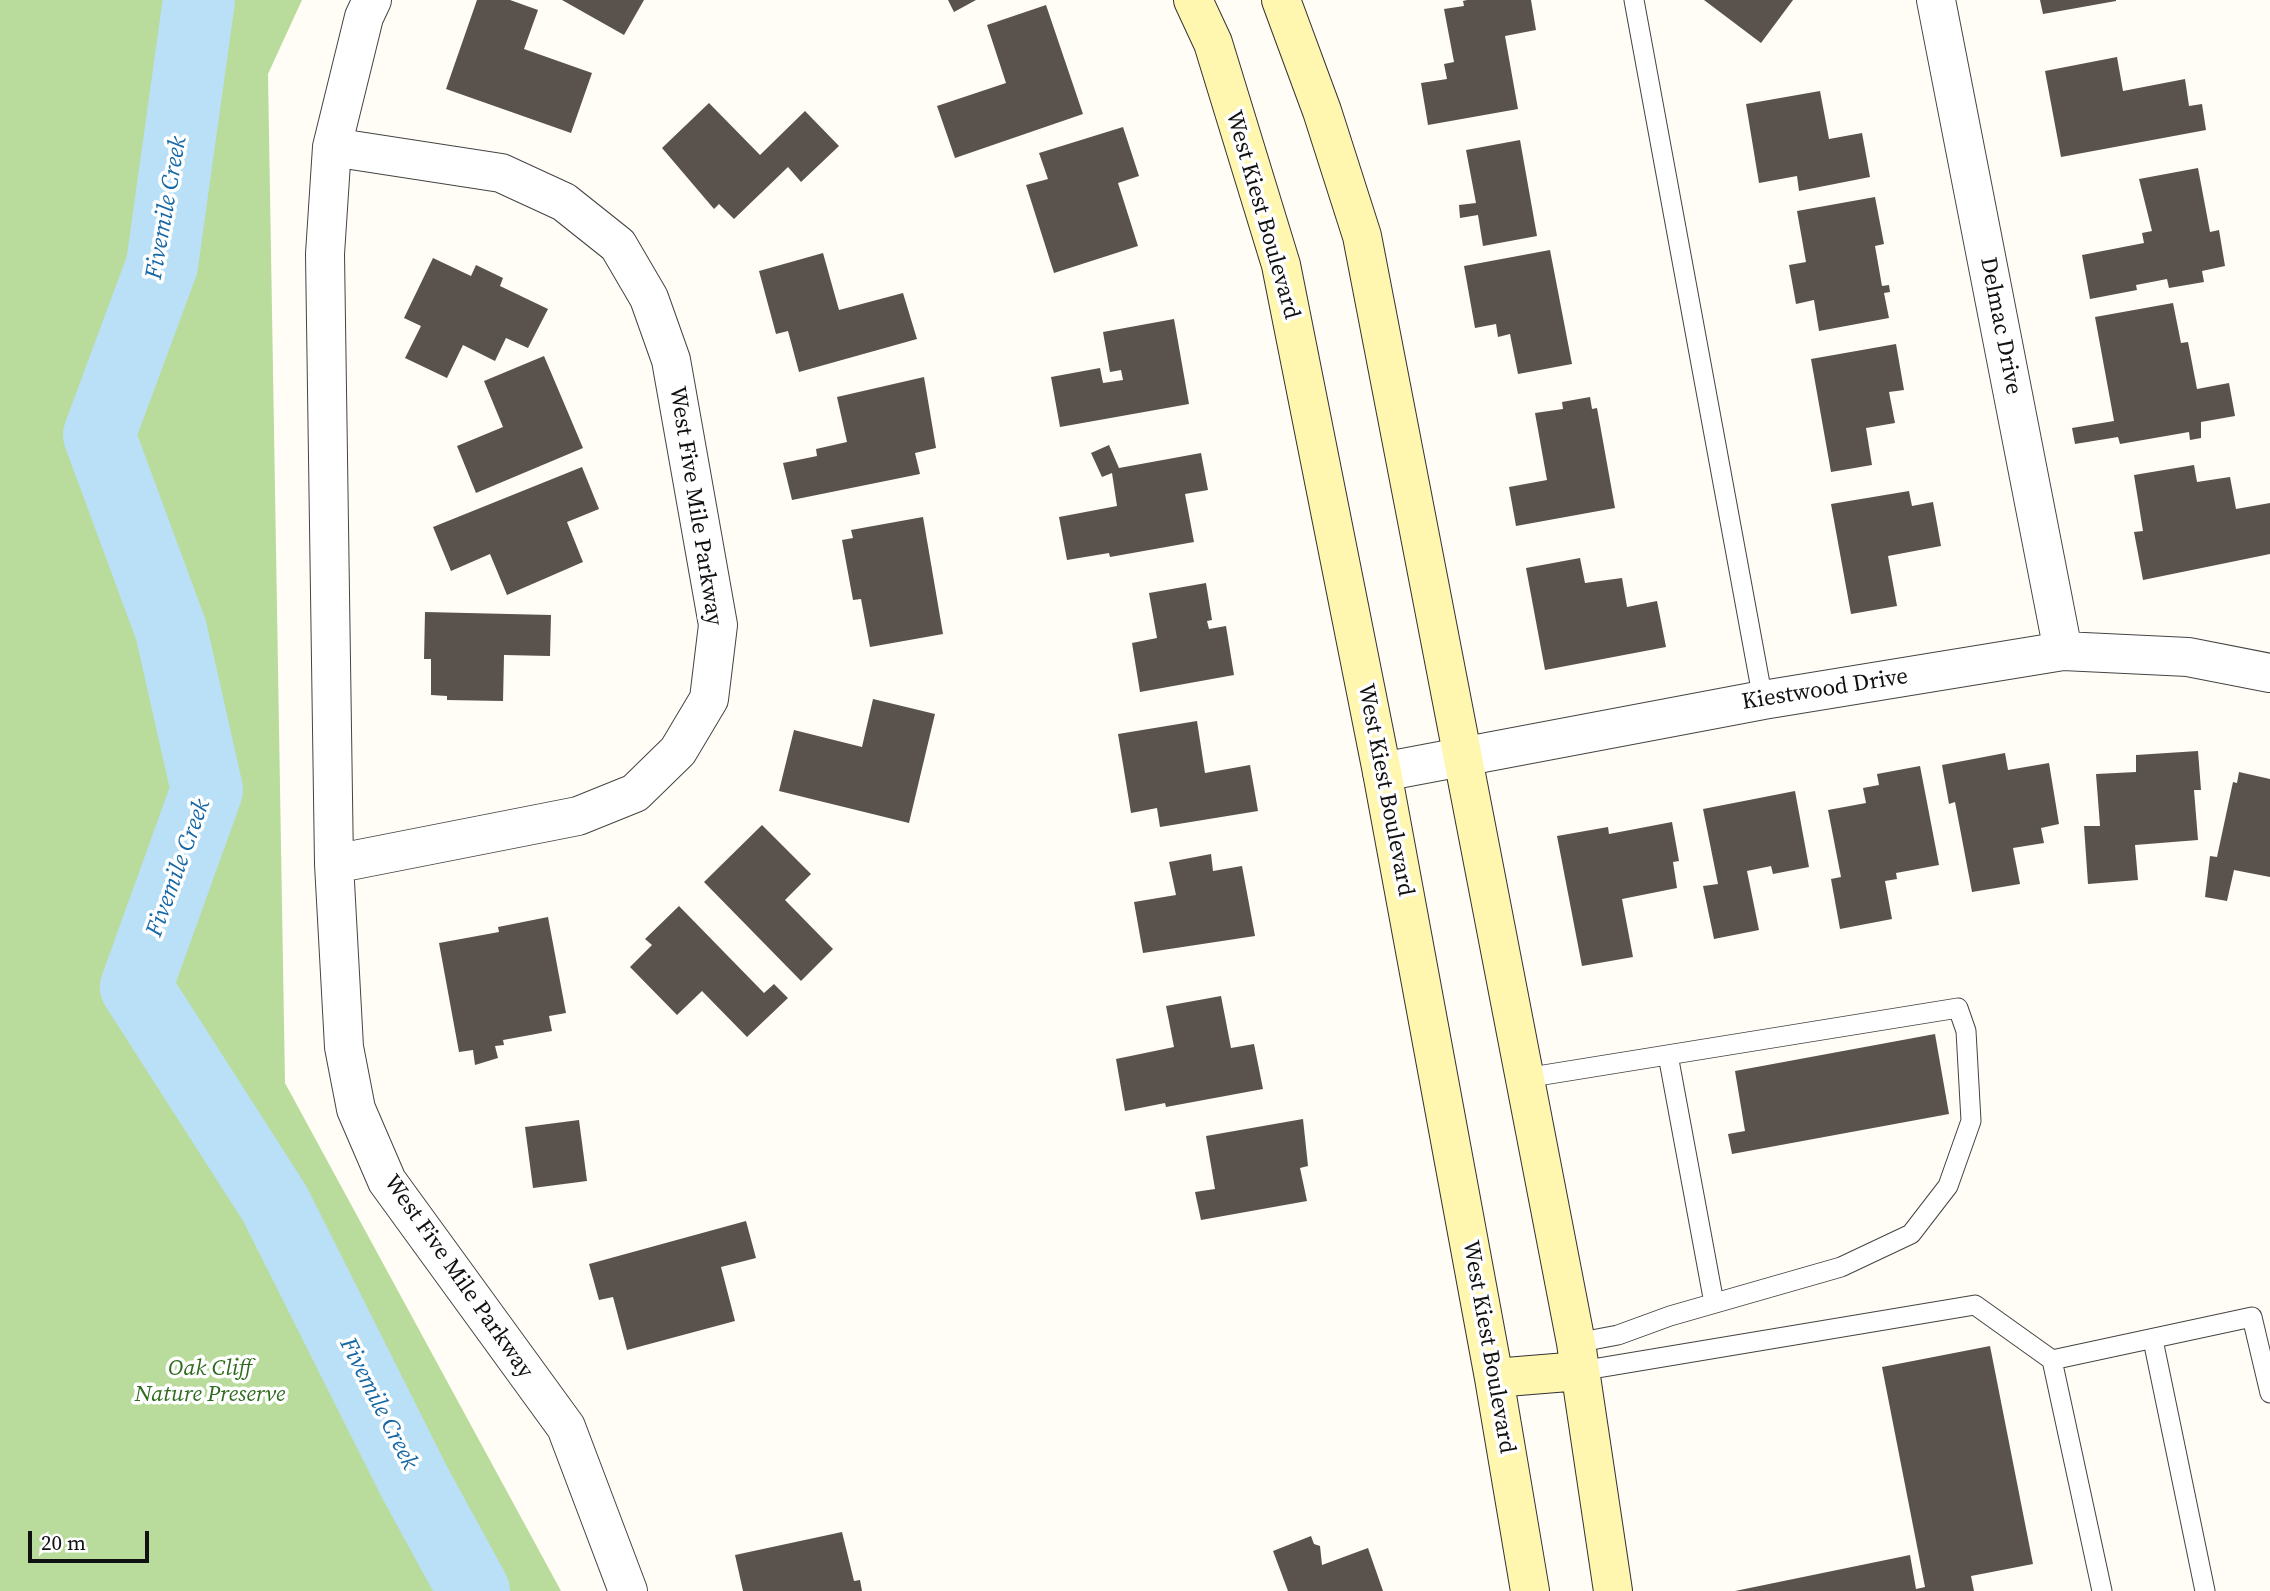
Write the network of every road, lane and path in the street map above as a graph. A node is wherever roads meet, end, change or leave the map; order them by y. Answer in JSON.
{"nodes":[{"id":1,"x":372,"y":0,"type":"edge"},
{"id":2,"x":1193,"y":0,"type":"edge"},
{"id":3,"x":1281,"y":0,"type":"edge"},
{"id":4,"x":1633,"y":0,"type":"edge"},
{"id":5,"x":1936,"y":0,"type":"edge"},
{"id":6,"x":332,"y":147,"type":"junction"},
{"id":7,"x":2063,"y":651,"type":"junction"},
{"id":8,"x":2270,"y":673,"type":"edge"},
{"id":9,"x":1762,"y":700,"type":"junction"},
{"id":10,"x":1465,"y":758,"type":"junction"},
{"id":11,"x":1382,"y":772,"type":"junction"},
{"id":12,"x":334,"y":863,"type":"junction"},
{"id":13,"x":1668,"y":1055,"type":"junction"},
{"id":14,"x":1525,"y":1078,"type":"junction"},
{"id":15,"x":1714,"y":1303,"type":"junction"},
{"id":16,"x":2153,"y":1340,"type":"junction"},
{"id":17,"x":1578,"y":1357,"type":"junction"},
{"id":18,"x":2052,"y":1360,"type":"junction"},
{"id":19,"x":1494,"y":1378,"type":"junction"},
{"id":20,"x":2270,"y":1393,"type":"edge"},
{"id":21,"x":628,"y":1591,"type":"edge"},
{"id":22,"x":1530,"y":1591,"type":"edge"},
{"id":23,"x":1613,"y":1591,"type":"edge"},
{"id":24,"x":2102,"y":1591,"type":"edge"},
{"id":25,"x":2205,"y":1591,"type":"edge"}],
"edges":[{"from":1,"to":6,"type":"street","name":"West Five Mile Parkway"},
{"from":2,"to":11,"type":"main road","name":"West Kiest Boulevard"},
{"from":3,"to":10,"type":"main road"},
{"from":4,"to":9,"type":"lane"},
{"from":5,"to":7,"type":"street","name":"Delmac Drive"},
{"from":6,"to":12,"type":"street","name":"West Five Mile Parkway"},
{"from":6,"to":12,"type":"street","name":"West Five Mile Parkway"},
{"from":7,"to":8,"type":"street","name":"Kiestwood Drive"},
{"from":7,"to":9,"type":"street","name":"Kiestwood Drive"},
{"from":9,"to":10,"type":"street","name":"Kiestwood Drive"},
{"from":10,"to":11,"type":"street","name":"Kiestwood Drive"},
{"from":10,"to":14,"type":"main road"},
{"from":11,"to":19,"type":"main road","name":"West Kiest Boulevard"},
{"from":12,"to":21,"type":"street","name":"West Five Mile Parkway"},
{"from":13,"to":14,"type":"lane"},
{"from":13,"to":15,"type":"lane"},
{"from":13,"to":15,"type":"lane"},
{"from":14,"to":17,"type":"main road"},
{"from":15,"to":17,"type":"lane"},
{"from":16,"to":18,"type":"lane"},
{"from":16,"to":20,"type":"lane"},
{"from":16,"to":25,"type":"lane"},
{"from":17,"to":18,"type":"lane"},
{"from":17,"to":19,"type":"main road"},
{"from":17,"to":23,"type":"main road"},
{"from":18,"to":24,"type":"lane"},
{"from":19,"to":22,"type":"main road","name":"West Kiest Boulevard"}]}
